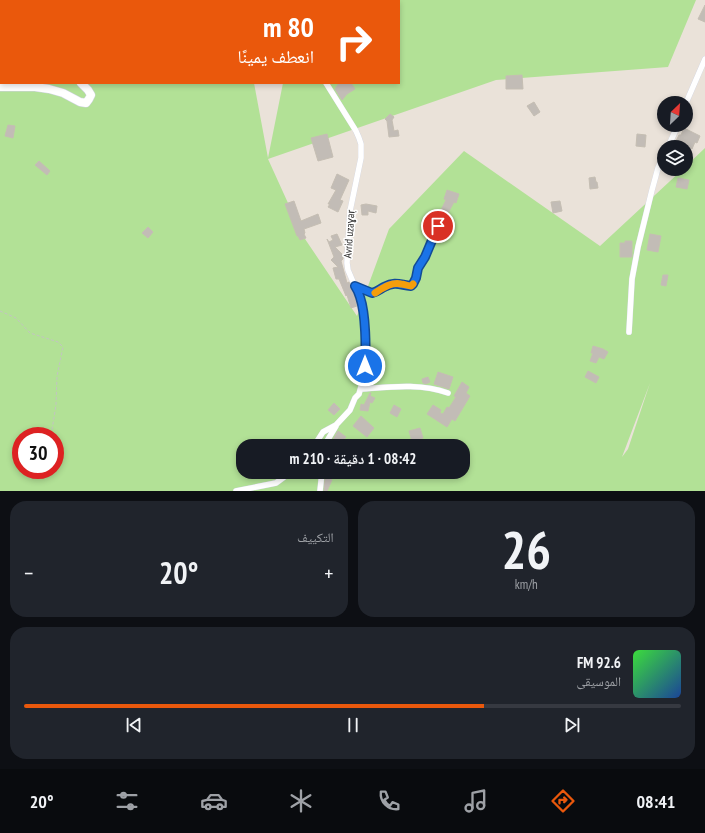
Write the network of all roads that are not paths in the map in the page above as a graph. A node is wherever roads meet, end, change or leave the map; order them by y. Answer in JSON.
{"nodes":[{"id":1,"x":705,"y":59,"type":"edge"},
{"id":2,"x":82,"y":84,"type":"edge"},
{"id":3,"x":327,"y":84,"type":"edge"},
{"id":4,"x":0,"y":86,"type":"edge"},
{"id":5,"x":689,"y":96,"type":"edge"},
{"id":6,"x":657,"y":172,"type":"edge"},
{"id":7,"x":438,"y":226,"type":"dead end"},
{"id":8,"x":355,"y":286,"type":"junction"},
{"id":9,"x":628,"y":332,"type":"dead end"},
{"id":10,"x":361,"y":389,"type":"junction"},
{"id":11,"x":448,"y":392,"type":"dead end"},
{"id":12,"x":336,"y":425,"type":"junction"},
{"id":13,"x":318,"y":439,"type":"edge"},
{"id":14,"x":328,"y":439,"type":"edge"},
{"id":15,"x":281,"y":479,"type":"edge"},
{"id":16,"x":321,"y":479,"type":"edge"},
{"id":17,"x":236,"y":491,"type":"edge"},
{"id":18,"x":320,"y":491,"type":"edge"}],
"edges":[{"from":1,"to":5,"type":"street"},
{"from":2,"to":4,"type":"street"},
{"from":3,"to":8,"type":"street","name":"Avrid uzaɣaṛ"},
{"from":6,"to":9,"type":"street"},
{"from":7,"to":8,"type":"street"},
{"from":8,"to":10,"type":"street","name":"Avrid uzaɣaṛ"},
{"from":10,"to":11,"type":"street"},
{"from":10,"to":12,"type":"street","name":"Avrid uzaɣaṛ"},
{"from":12,"to":13,"type":"street","name":"Avrid uzaɣaṛ"},
{"from":12,"to":14,"type":"street"},
{"from":15,"to":17,"type":"street"},
{"from":16,"to":18,"type":"street"}]}
